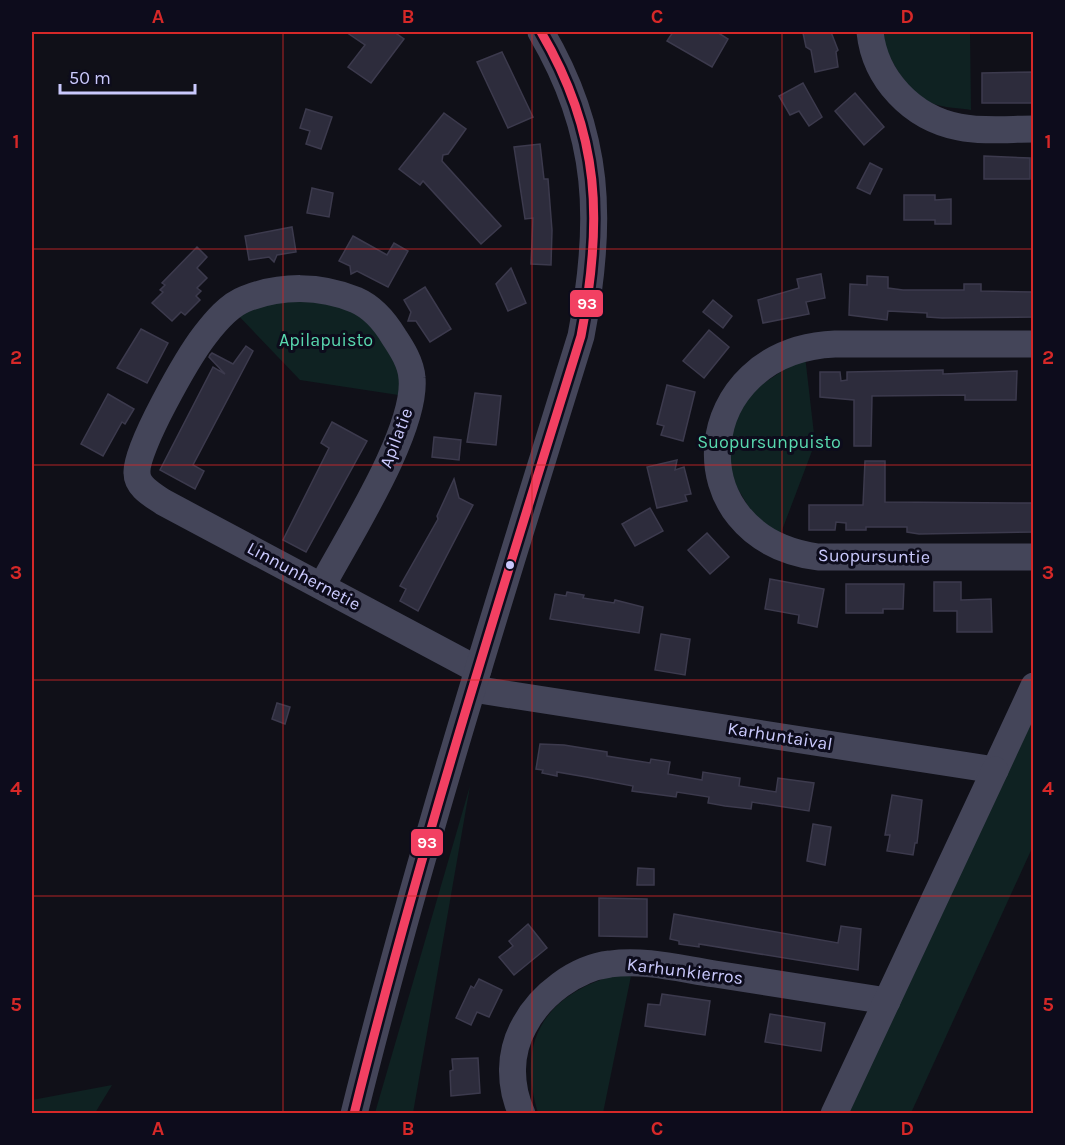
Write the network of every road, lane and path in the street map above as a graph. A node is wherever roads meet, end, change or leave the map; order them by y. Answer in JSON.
{"nodes":[{"id":1,"x":541,"y":32,"type":"edge"},
{"id":2,"x":870,"y":32,"type":"edge"},
{"id":3,"x":1034,"y":129,"type":"edge"},
{"id":4,"x":1034,"y":344,"type":"edge"},
{"id":5,"x":136,"y":475,"type":"joint"},
{"id":6,"x":1034,"y":557,"type":"edge"},
{"id":7,"x":322,"y":586,"type":"junction"},
{"id":8,"x":475,"y":679,"type":"junction"},
{"id":9,"x":1034,"y":686,"type":"edge"},
{"id":10,"x":994,"y":770,"type":"junction"},
{"id":11,"x":886,"y":1001,"type":"junction"},
{"id":12,"x":354,"y":1113,"type":"edge"},
{"id":13,"x":522,"y":1113,"type":"edge"},
{"id":14,"x":834,"y":1113,"type":"edge"}],
"edges":[{"from":1,"to":8,"type":"street"},
{"from":2,"to":3,"type":"street"},
{"from":4,"to":6,"type":"street","name":"Suopursuntie"},
{"from":5,"to":7,"type":"street","name":"Linnunhernetie"},
{"from":5,"to":7,"type":"street","name":"Apilatie"},
{"from":7,"to":8,"type":"street","name":"Linnunhernetie"},
{"from":8,"to":10,"type":"street","name":"Karhuntaival"},
{"from":8,"to":12,"type":"street"},
{"from":9,"to":10,"type":"street"},
{"from":10,"to":11,"type":"street"},
{"from":11,"to":13,"type":"street","name":"Karhunkierros"},
{"from":11,"to":14,"type":"street"}]}
